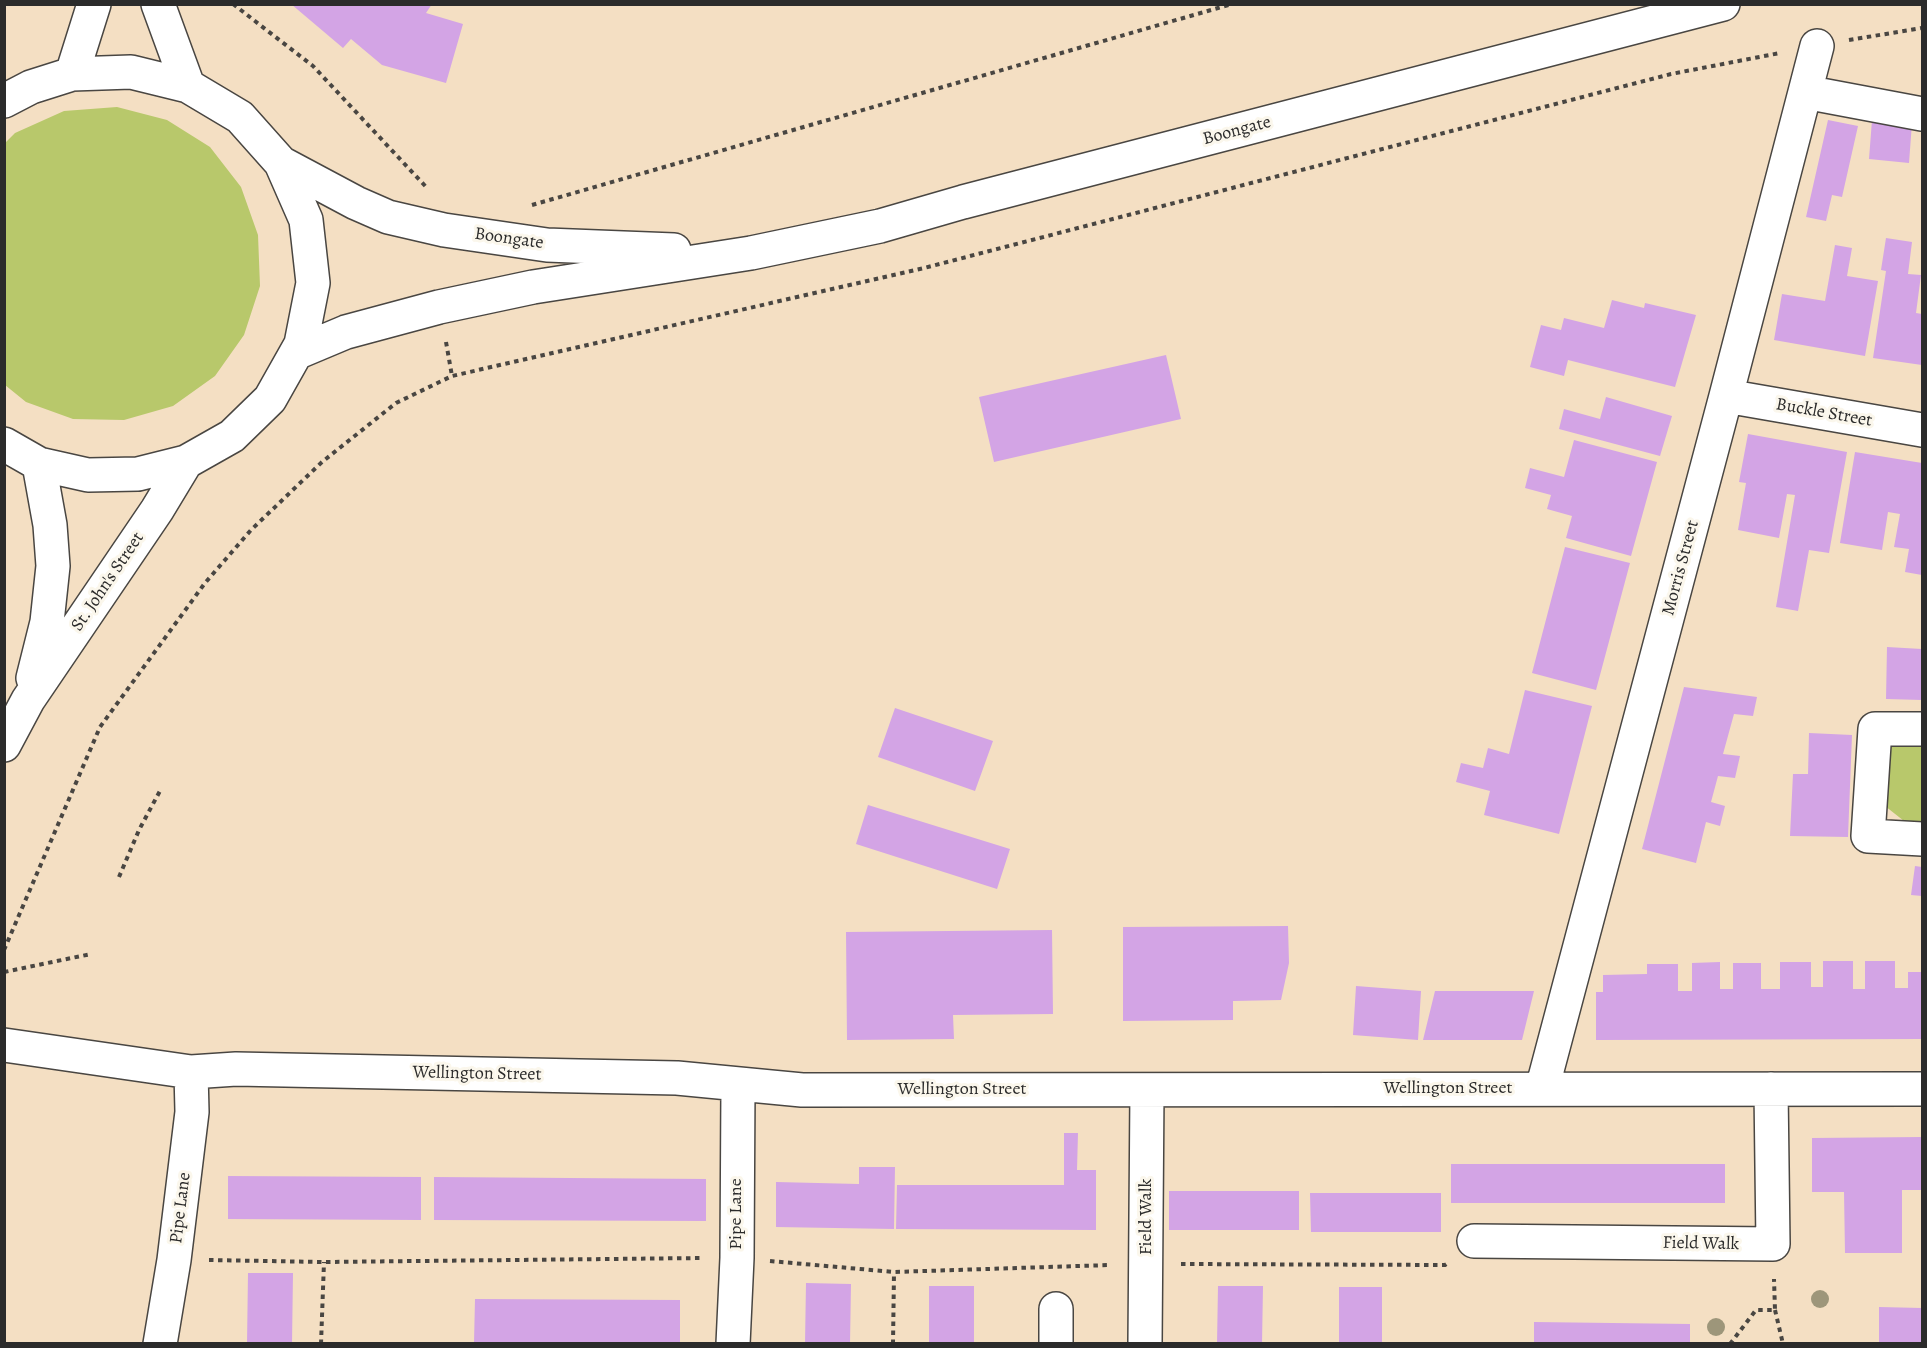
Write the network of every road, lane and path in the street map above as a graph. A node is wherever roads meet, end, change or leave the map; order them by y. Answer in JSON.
{"nodes":[{"id":1,"x":94,"y":4,"type":"edge"},
{"id":2,"x":158,"y":4,"type":"edge"},
{"id":3,"x":233,"y":4,"type":"edge"},
{"id":4,"x":1232,"y":4,"type":"edge"},
{"id":5,"x":1723,"y":4,"type":"edge"},
{"id":6,"x":1923,"y":28,"type":"edge"},
{"id":7,"x":1817,"y":46,"type":"junction"},
{"id":8,"x":72,"y":74,"type":"junction"},
{"id":9,"x":188,"y":86,"type":"junction"},
{"id":10,"x":1805,"y":92,"type":"junction"},
{"id":11,"x":4,"y":101,"type":"edge"},
{"id":12,"x":1923,"y":114,"type":"edge"},
{"id":13,"x":281,"y":163,"type":"junction"},
{"id":14,"x":524,"y":207,"type":"dead end"},
{"id":15,"x":444,"y":230,"type":"junction"},
{"id":16,"x":751,"y":253,"type":"junction"},
{"id":17,"x":296,"y":353,"type":"junction"},
{"id":18,"x":1726,"y":396,"type":"junction"},
{"id":19,"x":1923,"y":430,"type":"edge"},
{"id":20,"x":4,"y":444,"type":"edge"},
{"id":21,"x":186,"y":462,"type":"junction"},
{"id":22,"x":39,"y":464,"type":"junction"},
{"id":23,"x":28,"y":700,"type":"junction"},
{"id":24,"x":1923,"y":729,"type":"edge"},
{"id":25,"x":4,"y":745,"type":"edge"},
{"id":26,"x":161,"y":789,"type":"dead end"},
{"id":27,"x":1923,"y":839,"type":"edge"},
{"id":28,"x":119,"y":877,"type":"dead end"},
{"id":29,"x":4,"y":950,"type":"edge"},
{"id":30,"x":91,"y":954,"type":"dead end"},
{"id":31,"x":4,"y":972,"type":"edge"},
{"id":32,"x":4,"y":1045,"type":"edge"},
{"id":33,"x":191,"y":1072,"type":"junction"},
{"id":34,"x":738,"y":1085,"type":"junction"},
{"id":35,"x":1542,"y":1089,"type":"junction"},
{"id":36,"x":1771,"y":1089,"type":"junction"},
{"id":37,"x":1923,"y":1089,"type":"edge"},
{"id":38,"x":1147,"y":1090,"type":"junction"},
{"id":39,"x":1474,"y":1241,"type":"joint"},
{"id":40,"x":1773,"y":1244,"type":"junction"},
{"id":41,"x":737,"y":1258,"type":"junction"},
{"id":42,"x":174,"y":1260,"type":"junction"},
{"id":43,"x":324,"y":1262,"type":"junction"},
{"id":44,"x":1146,"y":1264,"type":"junction"},
{"id":45,"x":894,"y":1272,"type":"junction"},
{"id":46,"x":1056,"y":1309,"type":"dead end"},
{"id":47,"x":1775,"y":1310,"type":"junction"},
{"id":48,"x":160,"y":1344,"type":"edge"},
{"id":49,"x":321,"y":1344,"type":"edge"},
{"id":50,"x":733,"y":1344,"type":"edge"},
{"id":51,"x":893,"y":1344,"type":"edge"},
{"id":52,"x":1056,"y":1344,"type":"edge"},
{"id":53,"x":1145,"y":1344,"type":"edge"},
{"id":54,"x":1730,"y":1344,"type":"edge"},
{"id":55,"x":1782,"y":1344,"type":"edge"}],
"edges":[{"from":1,"to":8,"type":"street"},
{"from":2,"to":9,"type":"street"},
{"from":3,"to":15,"type":"path"},
{"from":4,"to":14,"type":"path"},
{"from":5,"to":16,"type":"street","name":"Boongate"},
{"from":6,"to":7,"type":"path"},
{"from":7,"to":10,"type":"street","name":"Morris Street"},
{"from":7,"to":29,"type":"path"},
{"from":8,"to":9,"type":"street"},
{"from":8,"to":11,"type":"street"},
{"from":9,"to":13,"type":"street"},
{"from":10,"to":12,"type":"street"},
{"from":10,"to":18,"type":"street","name":"Morris Street"},
{"from":13,"to":15,"type":"street","name":"Boongate"},
{"from":13,"to":17,"type":"street"},
{"from":15,"to":16,"type":"street","name":"Boongate"},
{"from":16,"to":17,"type":"street","name":"Boongate"},
{"from":17,"to":21,"type":"street"},
{"from":18,"to":19,"type":"street","name":"Buckle Street"},
{"from":18,"to":35,"type":"street","name":"Morris Street"},
{"from":20,"to":22,"type":"street"},
{"from":21,"to":22,"type":"street"},
{"from":21,"to":23,"type":"street","name":"St. John's Street"},
{"from":22,"to":23,"type":"street","name":"St. John's Street"},
{"from":23,"to":25,"type":"street","name":"St. John's Street"},
{"from":24,"to":27,"type":"street"},
{"from":26,"to":28,"type":"path"},
{"from":30,"to":31,"type":"path"},
{"from":32,"to":33,"type":"street","name":"Wellington Street"},
{"from":33,"to":34,"type":"street","name":"Wellington Street"},
{"from":33,"to":42,"type":"street","name":"Pipe Lane"},
{"from":34,"to":38,"type":"street","name":"Wellington Street"},
{"from":34,"to":41,"type":"street","name":"Pipe Lane"},
{"from":35,"to":36,"type":"street","name":"Wellington Street"},
{"from":35,"to":38,"type":"street","name":"Wellington Street"},
{"from":36,"to":37,"type":"street","name":"Wellington Street"},
{"from":36,"to":40,"type":"street"},
{"from":38,"to":44,"type":"street","name":"Field Walk"},
{"from":39,"to":40,"type":"street","name":"Field Walk"},
{"from":39,"to":44,"type":"path"},
{"from":40,"to":47,"type":"path"},
{"from":41,"to":43,"type":"path"},
{"from":41,"to":45,"type":"path"},
{"from":41,"to":50,"type":"street","name":"Pipe Lane"},
{"from":42,"to":43,"type":"path"},
{"from":42,"to":48,"type":"street","name":"Pipe Lane"},
{"from":43,"to":49,"type":"path"},
{"from":44,"to":45,"type":"path"},
{"from":44,"to":53,"type":"street","name":"Field Walk"},
{"from":45,"to":51,"type":"path"},
{"from":46,"to":52,"type":"street"},
{"from":47,"to":54,"type":"path"},
{"from":47,"to":55,"type":"path"}]}
